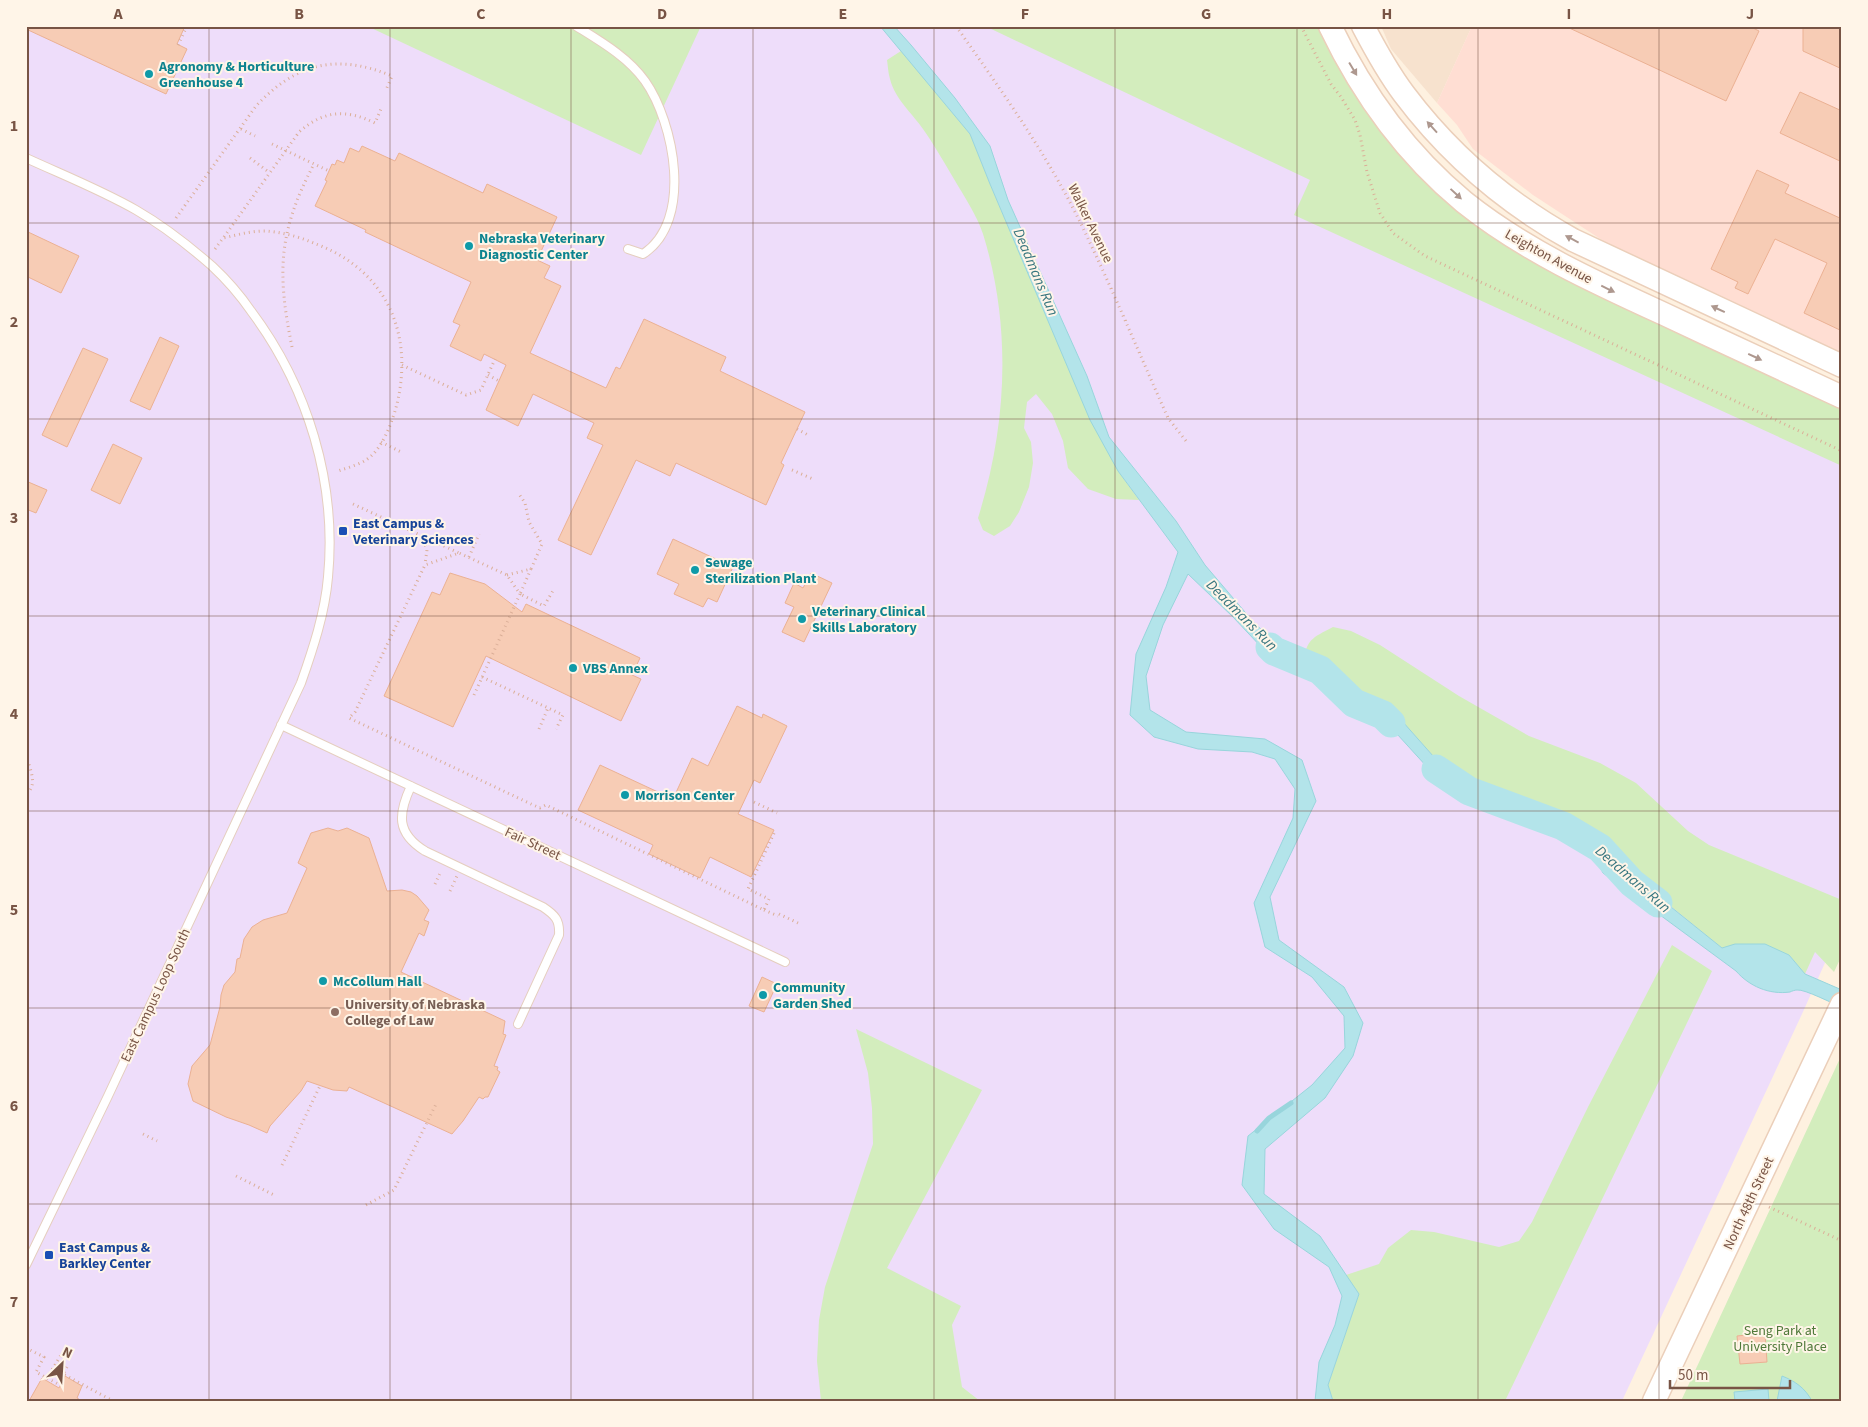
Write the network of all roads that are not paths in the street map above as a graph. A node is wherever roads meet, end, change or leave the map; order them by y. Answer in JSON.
{"nodes":[{"id":1,"x":576,"y":26,"type":"edge"},
{"id":2,"x":1330,"y":26,"type":"edge"},
{"id":3,"x":1363,"y":26,"type":"edge"},
{"id":4,"x":26,"y":158,"type":"edge"},
{"id":5,"x":628,"y":249,"type":"dead end"},
{"id":6,"x":1842,"y":366,"type":"edge"},
{"id":7,"x":1842,"y":397,"type":"edge"},
{"id":8,"x":281,"y":725,"type":"junction"},
{"id":9,"x":411,"y":786,"type":"junction"},
{"id":10,"x":785,"y":962,"type":"dead end"},
{"id":11,"x":1842,"y":1004,"type":"edge"},
{"id":12,"x":518,"y":1024,"type":"dead end"},
{"id":13,"x":26,"y":1265,"type":"edge"},
{"id":14,"x":1654,"y":1401,"type":"edge"}],
"edges":[{"from":1,"to":5,"type":"lane"},
{"from":2,"to":7,"type":"main road","name":"Leighton Avenue","one_way":true},
{"from":6,"to":3,"type":"main road","name":"Leighton Avenue","one_way":true},
{"from":4,"to":8,"type":"lane","name":"East Campus Loop South"},
{"from":8,"to":9,"type":"lane","name":"Fair Street"},
{"from":8,"to":13,"type":"lane","name":"East Campus Loop South"},
{"from":9,"to":10,"type":"lane","name":"Fair Street"},
{"from":9,"to":12,"type":"lane"},
{"from":11,"to":14,"type":"main road","name":"North 48th Street"}]}
